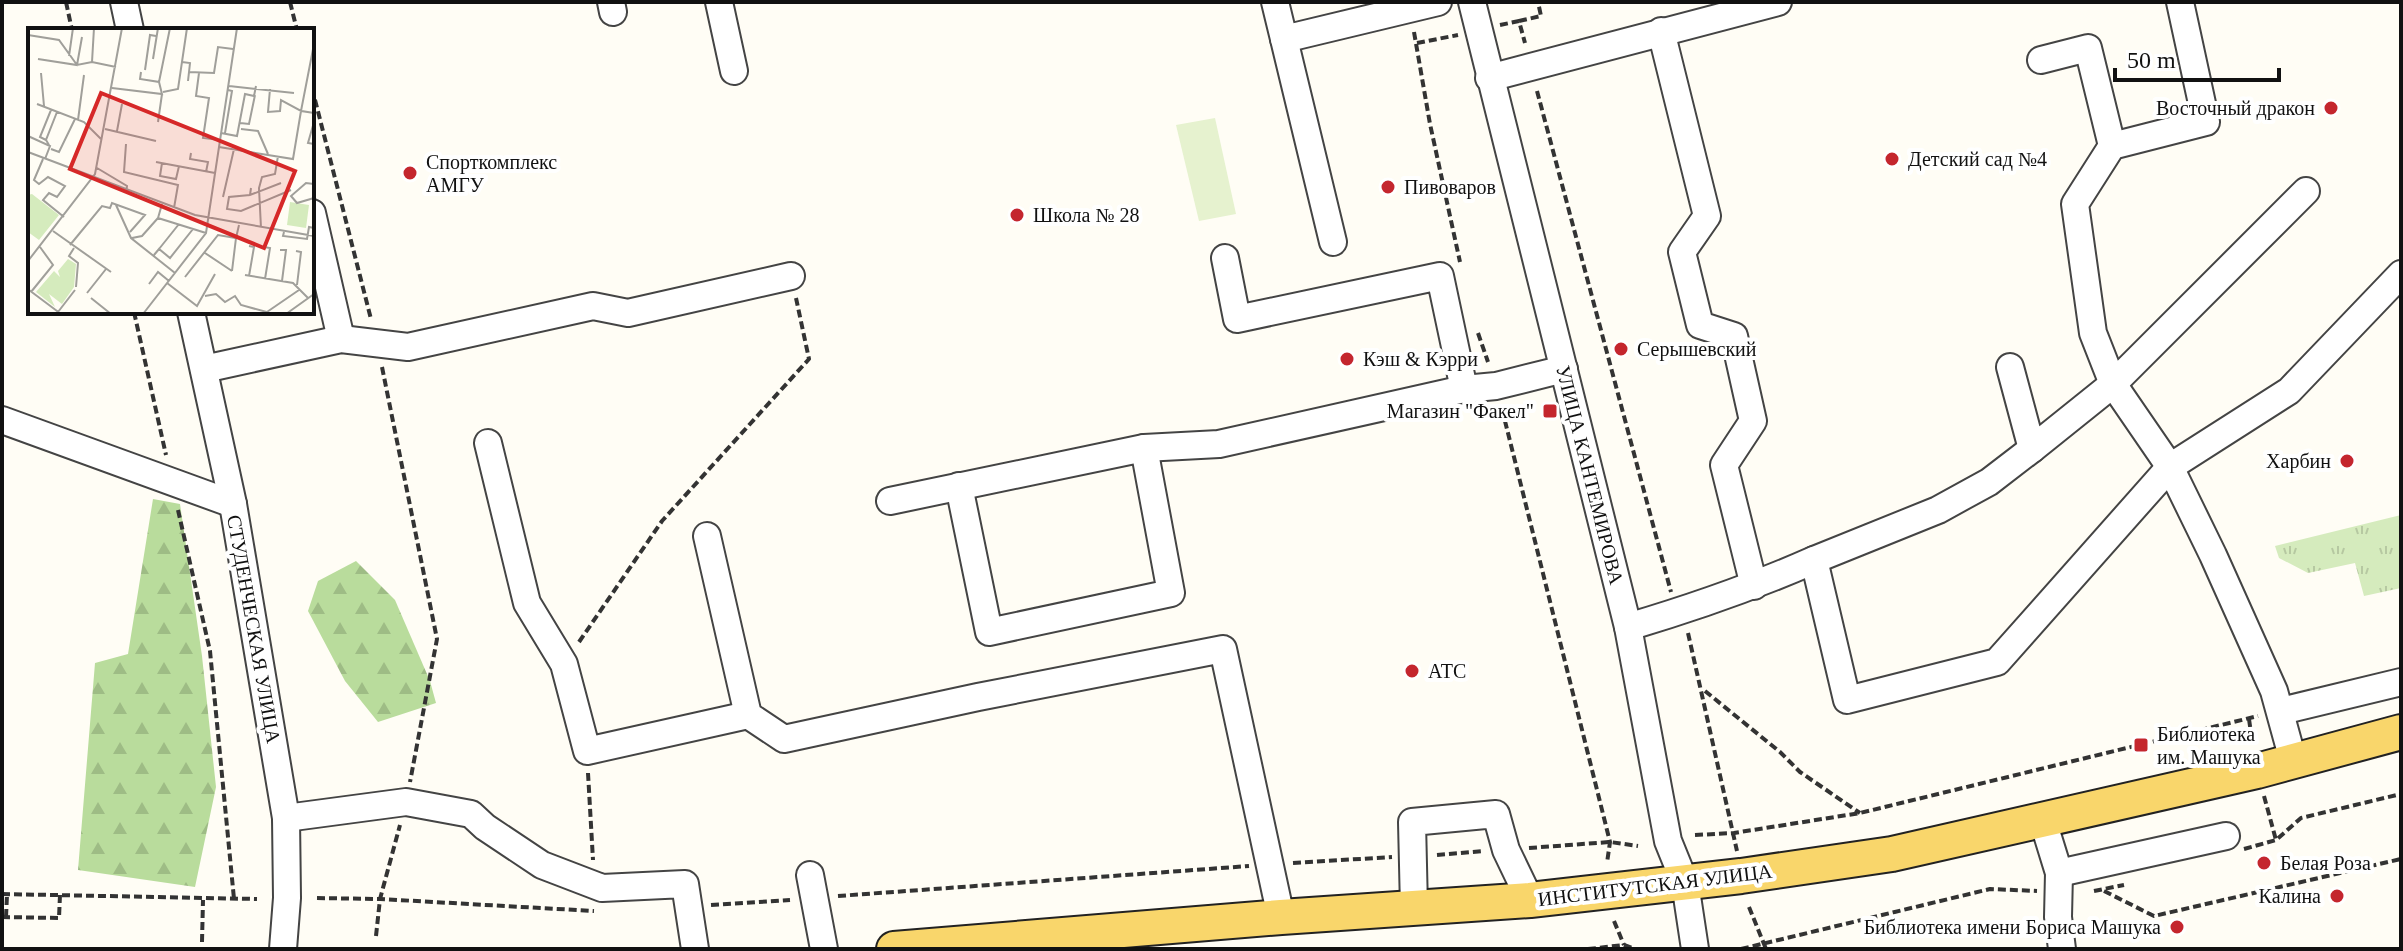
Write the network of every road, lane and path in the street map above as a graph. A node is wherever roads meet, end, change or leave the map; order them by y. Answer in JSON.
{"nodes":[{"id":1,"x":66,"y":2,"type":"edge"},
{"id":2,"x":124,"y":2,"type":"edge"},
{"id":3,"x":290,"y":2,"type":"edge"},
{"id":4,"x":719,"y":2,"type":"edge"},
{"id":5,"x":1275,"y":2,"type":"edge"},
{"id":6,"x":1438,"y":2,"type":"edge"},
{"id":7,"x":1472,"y":2,"type":"edge"},
{"id":8,"x":1538,"y":2,"type":"edge"},
{"id":9,"x":1778,"y":2,"type":"edge"},
{"id":10,"x":2180,"y":2,"type":"edge"},
{"id":11,"x":1409,"y":9,"type":"junction"},
{"id":12,"x":1519,"y":21,"type":"junction"},
{"id":13,"x":72,"y":28,"type":"edge"},
{"id":14,"x":130,"y":28,"type":"edge"},
{"id":15,"x":296,"y":28,"type":"edge"},
{"id":16,"x":1490,"y":28,"type":"dead end"},
{"id":17,"x":1661,"y":31,"type":"junction"},
{"id":18,"x":1459,"y":34,"type":"dead end"},
{"id":19,"x":1284,"y":39,"type":"junction"},
{"id":20,"x":1417,"y":43,"type":"junction"},
{"id":21,"x":2041,"y":60,"type":"dead end"},
{"id":22,"x":1531,"y":68,"type":"junction"},
{"id":23,"x":734,"y":71,"type":"dead end"},
{"id":24,"x":1489,"y":78,"type":"junction"},
{"id":25,"x":314,"y":96,"type":"edge"},
{"id":26,"x":2112,"y":146,"type":"junction"},
{"id":27,"x":2306,"y":191,"type":"dead end"},
{"id":28,"x":314,"y":222,"type":"edge"},
{"id":29,"x":1333,"y":242,"type":"dead end"},
{"id":30,"x":1225,"y":258,"type":"dead end"},
{"id":31,"x":1461,"y":268,"type":"dead end"},
{"id":32,"x":2401,"y":274,"type":"edge"},
{"id":33,"x":791,"y":276,"type":"joint"},
{"id":34,"x":134,"y":314,"type":"edge"},
{"id":35,"x":191,"y":314,"type":"edge"},
{"id":36,"x":1473,"y":320,"type":"dead end"},
{"id":37,"x":341,"y":339,"type":"junction"},
{"id":38,"x":377,"y":343,"type":"junction"},
{"id":39,"x":2010,"y":367,"type":"dead end"},
{"id":40,"x":204,"y":369,"type":"junction"},
{"id":41,"x":1564,"y":369,"type":"junction"},
{"id":42,"x":2113,"y":384,"type":"junction"},
{"id":43,"x":1496,"y":386,"type":"junction"},
{"id":44,"x":1464,"y":389,"type":"junction"},
{"id":45,"x":2,"y":420,"type":"edge"},
{"id":46,"x":488,"y":443,"type":"dead end"},
{"id":47,"x":1144,"y":448,"type":"junction"},
{"id":48,"x":2032,"y":449,"type":"junction"},
{"id":49,"x":2170,"y":467,"type":"junction"},
{"id":50,"x":172,"y":482,"type":"junction"},
{"id":51,"x":959,"y":486,"type":"junction"},
{"id":52,"x":890,"y":501,"type":"dead end"},
{"id":53,"x":233,"y":504,"type":"junction"},
{"id":54,"x":707,"y":536,"type":"dead end"},
{"id":55,"x":1814,"y":560,"type":"junction"},
{"id":56,"x":1754,"y":586,"type":"junction"},
{"id":57,"x":1681,"y":612,"type":"junction"},
{"id":58,"x":1628,"y":627,"type":"junction"},
{"id":59,"x":564,"y":664,"type":"junction"},
{"id":60,"x":2401,"y":682,"type":"edge"},
{"id":61,"x":1703,"y":690,"type":"junction"},
{"id":62,"x":2281,"y":711,"type":"junction"},
{"id":63,"x":748,"y":715,"type":"junction"},
{"id":64,"x":2249,"y":718,"type":"junction"},
{"id":65,"x":2401,"y":732,"type":"edge"},
{"id":66,"x":2252,"y":740,"type":"dead end"},
{"id":67,"x":587,"y":751,"type":"junction"},
{"id":68,"x":2293,"y":760,"type":"junction"},
{"id":69,"x":2263,"y":792,"type":"dead end"},
{"id":70,"x":406,"y":802,"type":"junction"},
{"id":71,"x":1860,"y":813,"type":"junction"},
{"id":72,"x":286,"y":818,"type":"junction"},
{"id":73,"x":2043,"y":821,"type":"junction"},
{"id":74,"x":1734,"y":833,"type":"junction"},
{"id":75,"x":1695,"y":835,"type":"dead end"},
{"id":76,"x":2226,"y":836,"type":"dead end"},
{"id":77,"x":2276,"y":840,"type":"dead end"},
{"id":78,"x":1610,"y":842,"type":"junction"},
{"id":79,"x":1638,"y":846,"type":"dead end"},
{"id":80,"x":1506,"y":850,"type":"junction"},
{"id":81,"x":1738,"y":854,"type":"dead end"},
{"id":82,"x":1414,"y":856,"type":"junction"},
{"id":83,"x":2401,"y":859,"type":"edge"},
{"id":84,"x":1607,"y":863,"type":"dead end"},
{"id":85,"x":1271,"y":865,"type":"junction"},
{"id":86,"x":2059,"y":873,"type":"junction"},
{"id":87,"x":1685,"y":883,"type":"junction"},
{"id":88,"x":595,"y":885,"type":"junction"},
{"id":89,"x":812,"y":887,"type":"junction"},
{"id":90,"x":2104,"y":891,"type":"dead end"},
{"id":91,"x":4,"y":894,"type":"edge"},
{"id":92,"x":60,"y":895,"type":"junction"},
{"id":93,"x":317,"y":898,"type":"dead end"},
{"id":94,"x":234,"y":899,"type":"junction"},
{"id":95,"x":257,"y":899,"type":"dead end"},
{"id":96,"x":380,"y":899,"type":"junction"},
{"id":97,"x":203,"y":900,"type":"junction"},
{"id":98,"x":1530,"y":900,"type":"junction"},
{"id":99,"x":689,"y":907,"type":"junction"},
{"id":100,"x":1749,"y":907,"type":"dead end"},
{"id":101,"x":1414,"y":908,"type":"junction"},
{"id":102,"x":594,"y":911,"type":"dead end"},
{"id":103,"x":4,"y":917,"type":"edge"},
{"id":104,"x":1281,"y":917,"type":"junction"},
{"id":105,"x":1614,"y":921,"type":"dead end"},
{"id":106,"x":376,"y":936,"type":"dead end"},
{"id":107,"x":1128,"y":939,"type":"edge"},
{"id":108,"x":202,"y":942,"type":"dead end"},
{"id":109,"x":1624,"y":945,"type":"junction"},
{"id":110,"x":283,"y":949,"type":"edge"},
{"id":111,"x":695,"y":949,"type":"edge"},
{"id":112,"x":824,"y":949,"type":"edge"},
{"id":113,"x":894,"y":949,"type":"edge"},
{"id":114,"x":1588,"y":949,"type":"edge"},
{"id":115,"x":1635,"y":949,"type":"edge"},
{"id":116,"x":1695,"y":949,"type":"edge"},
{"id":117,"x":1766,"y":949,"type":"edge"},
{"id":118,"x":2062,"y":949,"type":"edge"}],
"edges":[{"from":1,"to":13,"type":"path"},
{"from":2,"to":14,"type":"street"},
{"from":3,"to":15,"type":"path"},
{"from":4,"to":23,"type":"street"},
{"from":5,"to":19,"type":"street"},
{"from":6,"to":11,"type":"street"},
{"from":7,"to":24,"type":"street","name":"УЛИЦА КАНТЕМИРОВА"},
{"from":8,"to":12,"type":"path"},
{"from":9,"to":17,"type":"street"},
{"from":10,"to":26,"type":"street"},
{"from":11,"to":19,"type":"street"},
{"from":11,"to":20,"type":"path"},
{"from":12,"to":16,"type":"path"},
{"from":12,"to":22,"type":"path"},
{"from":17,"to":22,"type":"street"},
{"from":17,"to":56,"type":"street"},
{"from":18,"to":20,"type":"path"},
{"from":19,"to":29,"type":"street"},
{"from":20,"to":31,"type":"path"},
{"from":21,"to":26,"type":"street"},
{"from":22,"to":24,"type":"street"},
{"from":22,"to":57,"type":"path"},
{"from":24,"to":41,"type":"street","name":"УЛИЦА КАНТЕМИРОВА"},
{"from":25,"to":38,"type":"path"},
{"from":26,"to":42,"type":"street"},
{"from":27,"to":42,"type":"street"},
{"from":28,"to":37,"type":"street"},
{"from":30,"to":44,"type":"street"},
{"from":32,"to":49,"type":"street"},
{"from":33,"to":38,"type":"street"},
{"from":33,"to":59,"type":"path"},
{"from":34,"to":50,"type":"path"},
{"from":35,"to":40,"type":"street","name":"СТУДЕНЧЕСКАЯ УЛИЦА"},
{"from":36,"to":43,"type":"path"},
{"from":37,"to":38,"type":"street"},
{"from":37,"to":40,"type":"street"},
{"from":38,"to":70,"type":"path"},
{"from":39,"to":48,"type":"street"},
{"from":40,"to":53,"type":"street","name":"СТУДЕНЧЕСКАЯ УЛИЦА"},
{"from":41,"to":43,"type":"street"},
{"from":41,"to":58,"type":"street","name":"УЛИЦА КАНТЕМИРОВА"},
{"from":42,"to":48,"type":"street"},
{"from":42,"to":49,"type":"street"},
{"from":43,"to":44,"type":"street"},
{"from":43,"to":78,"type":"path"},
{"from":44,"to":47,"type":"street"},
{"from":45,"to":50,"type":"street"},
{"from":46,"to":59,"type":"street"},
{"from":47,"to":51,"type":"street"},
{"from":47,"to":51,"type":"street"},
{"from":48,"to":55,"type":"street"},
{"from":49,"to":55,"type":"street"},
{"from":49,"to":62,"type":"street"},
{"from":50,"to":53,"type":"street"},
{"from":50,"to":94,"type":"path"},
{"from":51,"to":52,"type":"street"},
{"from":53,"to":72,"type":"street","name":"СТУДЕНЧЕСКАЯ УЛИЦА"},
{"from":54,"to":63,"type":"street"},
{"from":55,"to":56,"type":"street"},
{"from":56,"to":57,"type":"street"},
{"from":57,"to":58,"type":"street"},
{"from":57,"to":61,"type":"path"},
{"from":58,"to":87,"type":"street","name":"УЛИЦА КАНТЕМИРОВА"},
{"from":59,"to":67,"type":"street"},
{"from":60,"to":62,"type":"street"},
{"from":61,"to":71,"type":"path"},
{"from":61,"to":74,"type":"path"},
{"from":62,"to":64,"type":"path"},
{"from":62,"to":68,"type":"street"},
{"from":63,"to":67,"type":"street"},
{"from":63,"to":85,"type":"street"},
{"from":64,"to":66,"type":"path"},
{"from":64,"to":71,"type":"path"},
{"from":65,"to":68,"type":"main road","name":"ИНСТИТУТСКАЯ УЛИЦА"},
{"from":67,"to":88,"type":"path"},
{"from":68,"to":73,"type":"main road","name":"ИНСТИТУТСКАЯ УЛИЦА"},
{"from":69,"to":77,"type":"path"},
{"from":70,"to":72,"type":"street"},
{"from":70,"to":88,"type":"street"},
{"from":70,"to":96,"type":"path"},
{"from":71,"to":74,"type":"path"},
{"from":72,"to":110,"type":"street","name":"СТУДЕНЧЕСКАЯ УЛИЦА"},
{"from":73,"to":86,"type":"street"},
{"from":73,"to":87,"type":"main road","name":"ИНСТИТУТСКАЯ УЛИЦА"},
{"from":74,"to":75,"type":"path"},
{"from":74,"to":81,"type":"path"},
{"from":76,"to":86,"type":"street"},
{"from":78,"to":79,"type":"path"},
{"from":78,"to":80,"type":"path"},
{"from":78,"to":84,"type":"path"},
{"from":80,"to":82,"type":"path"},
{"from":80,"to":82,"type":"street"},
{"from":80,"to":98,"type":"street"},
{"from":82,"to":85,"type":"path"},
{"from":82,"to":101,"type":"street"},
{"from":83,"to":90,"type":"path"},
{"from":85,"to":89,"type":"path"},
{"from":85,"to":104,"type":"street"},
{"from":86,"to":118,"type":"street"},
{"from":87,"to":98,"type":"main road","name":"ИНСТИТУТСКАЯ УЛИЦА"},
{"from":87,"to":116,"type":"street","name":"УЛИЦА КАНТЕМИРОВА"},
{"from":88,"to":99,"type":"street"},
{"from":89,"to":99,"type":"path"},
{"from":89,"to":112,"type":"street"},
{"from":91,"to":92,"type":"path"},
{"from":91,"to":103,"type":"path"},
{"from":92,"to":97,"type":"path"},
{"from":92,"to":103,"type":"path"},
{"from":93,"to":96,"type":"path"},
{"from":94,"to":95,"type":"path"},
{"from":94,"to":97,"type":"path"},
{"from":96,"to":102,"type":"path"},
{"from":96,"to":106,"type":"path"},
{"from":97,"to":108,"type":"path"},
{"from":98,"to":101,"type":"main road","name":"ИНСТИТУТСКАЯ УЛИЦА"},
{"from":99,"to":111,"type":"street"},
{"from":100,"to":117,"type":"path"},
{"from":101,"to":104,"type":"main road","name":"ИНСТИТУТСКАЯ УЛИЦА"},
{"from":104,"to":107,"type":"main road","name":"ИНСТИТУТСКАЯ УЛИЦА"},
{"from":105,"to":109,"type":"path"},
{"from":107,"to":113,"type":"main road","name":"ИНСТИТУТСКАЯ УЛИЦА"},
{"from":109,"to":114,"type":"path"},
{"from":109,"to":115,"type":"path"}]}
